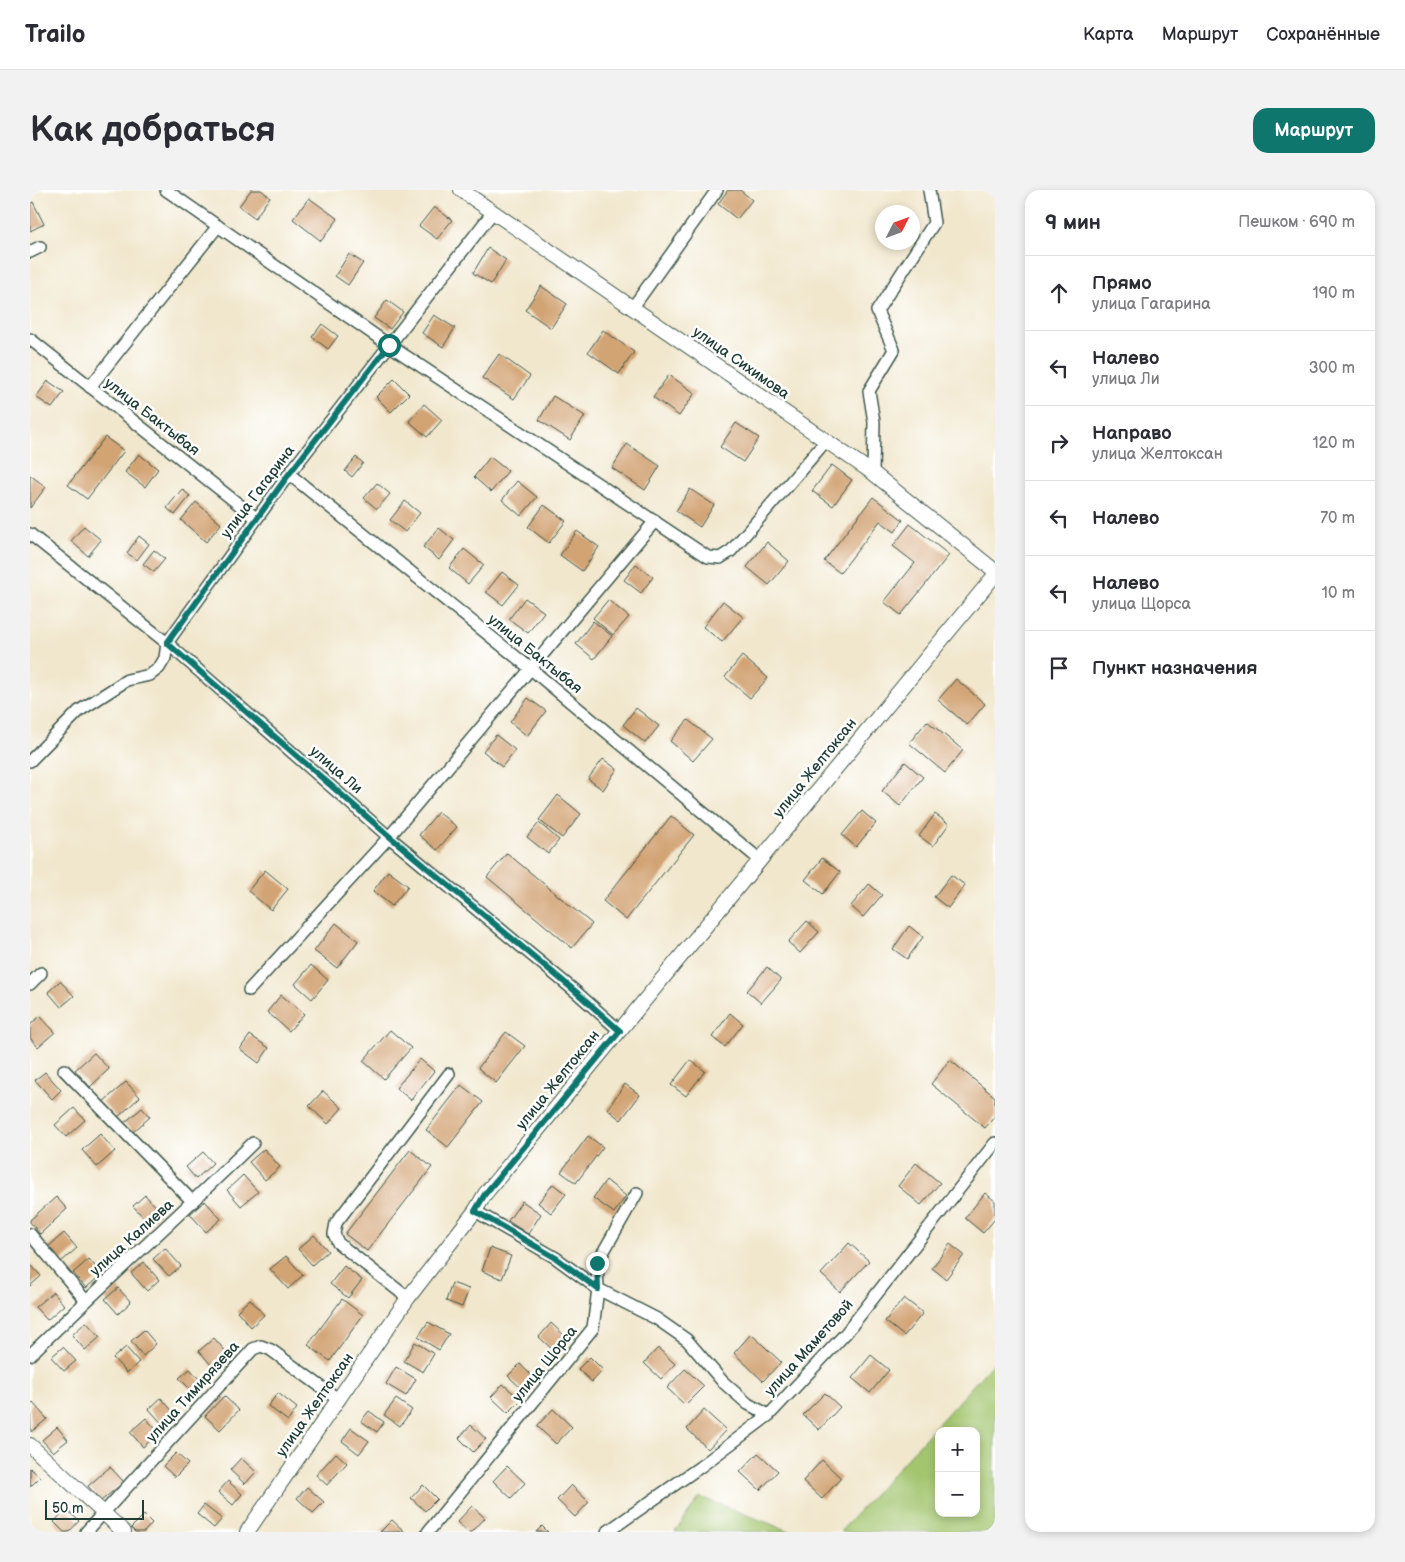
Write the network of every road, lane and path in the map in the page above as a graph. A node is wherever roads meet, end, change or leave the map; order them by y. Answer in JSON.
{"nodes":[{"id":1,"x":166,"y":190,"type":"edge"},
{"id":2,"x":461,"y":190,"type":"edge"},
{"id":3,"x":716,"y":190,"type":"edge"},
{"id":4,"x":929,"y":190,"type":"edge"},
{"id":5,"x":493,"y":212,"type":"junction"},
{"id":6,"x":218,"y":226,"type":"junction"},
{"id":7,"x":634,"y":307,"type":"junction"},
{"id":8,"x":30,"y":339,"type":"edge"},
{"id":9,"x":389,"y":345,"type":"junction"},
{"id":10,"x":90,"y":387,"type":"junction"},
{"id":11,"x":825,"y":442,"type":"junction"},
{"id":12,"x":873,"y":473,"type":"junction"},
{"id":13,"x":289,"y":474,"type":"junction"},
{"id":14,"x":256,"y":518,"type":"junction"},
{"id":15,"x":655,"y":521,"type":"junction"},
{"id":16,"x":30,"y":534,"type":"edge"},
{"id":17,"x":995,"y":571,"type":"edge"},
{"id":18,"x":995,"y":575,"type":"edge"},
{"id":19,"x":167,"y":643,"type":"junction"},
{"id":20,"x":531,"y":669,"type":"junction"},
{"id":21,"x":30,"y":761,"type":"edge"},
{"id":22,"x":389,"y":836,"type":"junction"},
{"id":23,"x":760,"y":860,"type":"junction"},
{"id":24,"x":41,"y":973,"type":"dead end"},
{"id":25,"x":30,"y":984,"type":"edge"},
{"id":26,"x":249,"y":990,"type":"dead end"},
{"id":27,"x":620,"y":1031,"type":"junction"},
{"id":28,"x":64,"y":1070,"type":"dead end"},
{"id":29,"x":449,"y":1074,"type":"dead end"},
{"id":30,"x":253,"y":1143,"type":"dead end"},
{"id":31,"x":995,"y":1143,"type":"edge"},
{"id":32,"x":638,"y":1193,"type":"dead end"},
{"id":33,"x":193,"y":1202,"type":"junction"},
{"id":34,"x":475,"y":1211,"type":"junction"},
{"id":35,"x":30,"y":1234,"type":"edge"},
{"id":36,"x":598,"y":1289,"type":"junction"},
{"id":37,"x":408,"y":1298,"type":"junction"},
{"id":38,"x":86,"y":1301,"type":"junction"},
{"id":39,"x":30,"y":1354,"type":"edge"},
{"id":40,"x":339,"y":1400,"type":"junction"},
{"id":41,"x":768,"y":1415,"type":"junction"},
{"id":42,"x":30,"y":1446,"type":"edge"},
{"id":43,"x":103,"y":1513,"type":"junction"},
{"id":44,"x":86,"y":1532,"type":"edge"},
{"id":45,"x":124,"y":1532,"type":"edge"},
{"id":46,"x":247,"y":1532,"type":"edge"},
{"id":47,"x":428,"y":1532,"type":"edge"},
{"id":48,"x":607,"y":1532,"type":"edge"}],
"edges":[{"from":1,"to":6,"type":"street"},
{"from":2,"to":5,"type":"street","name":"улица Сихимова"},
{"from":3,"to":7,"type":"street"},
{"from":4,"to":12,"type":"street"},
{"from":5,"to":7,"type":"street","name":"улица Сихимова"},
{"from":5,"to":9,"type":"street","name":"улица Гагарина"},
{"from":6,"to":9,"type":"street"},
{"from":6,"to":10,"type":"street"},
{"from":7,"to":11,"type":"street","name":"улица Сихимова"},
{"from":8,"to":10,"type":"street","name":"улица Бактыбая"},
{"from":9,"to":13,"type":"street","name":"улица Гагарина"},
{"from":9,"to":15,"type":"street"},
{"from":10,"to":14,"type":"street","name":"улица Бактыбая"},
{"from":11,"to":12,"type":"street","name":"улица Сихимова"},
{"from":11,"to":15,"type":"street"},
{"from":12,"to":17,"type":"street","name":"улица Сихимова"},
{"from":13,"to":14,"type":"street","name":"улица Гагарина"},
{"from":13,"to":20,"type":"street","name":"улица Бактыбая"},
{"from":14,"to":19,"type":"street","name":"улица Гагарина"},
{"from":15,"to":20,"type":"street"},
{"from":16,"to":19,"type":"street","name":"улица Ли"},
{"from":18,"to":23,"type":"street","name":"улица Желтоксан"},
{"from":19,"to":21,"type":"street","name":"улица Гагарина"},
{"from":19,"to":22,"type":"street","name":"улица Ли"},
{"from":20,"to":22,"type":"street"},
{"from":20,"to":23,"type":"street","name":"улица Бактыбая"},
{"from":22,"to":26,"type":"street"},
{"from":22,"to":27,"type":"street","name":"улица Ли"},
{"from":23,"to":27,"type":"street","name":"улица Желтоксан"},
{"from":24,"to":25,"type":"street"},
{"from":27,"to":34,"type":"street","name":"улица Желтоксан"},
{"from":28,"to":33,"type":"street"},
{"from":29,"to":37,"type":"street"},
{"from":30,"to":33,"type":"street","name":"улица Калиева"},
{"from":31,"to":41,"type":"street","name":"улица Маметовой"},
{"from":32,"to":36,"type":"street","name":"улица Щорса"},
{"from":33,"to":38,"type":"street","name":"улица Калиева"},
{"from":34,"to":36,"type":"street"},
{"from":34,"to":37,"type":"street","name":"улица Желтоксан"},
{"from":35,"to":38,"type":"street"},
{"from":36,"to":41,"type":"street"},
{"from":36,"to":47,"type":"street","name":"улица Щорса"},
{"from":37,"to":40,"type":"street","name":"улица Желтоксан"},
{"from":38,"to":39,"type":"street","name":"улица Калиева"},
{"from":40,"to":43,"type":"street","name":"улица Тимирязева"},
{"from":40,"to":46,"type":"street","name":"улица Желтоксан"},
{"from":41,"to":48,"type":"street","name":"улица Маметовой"},
{"from":42,"to":43,"type":"street"},
{"from":43,"to":44,"type":"street","name":"улица Тимирязева"},
{"from":43,"to":45,"type":"street"}]}
